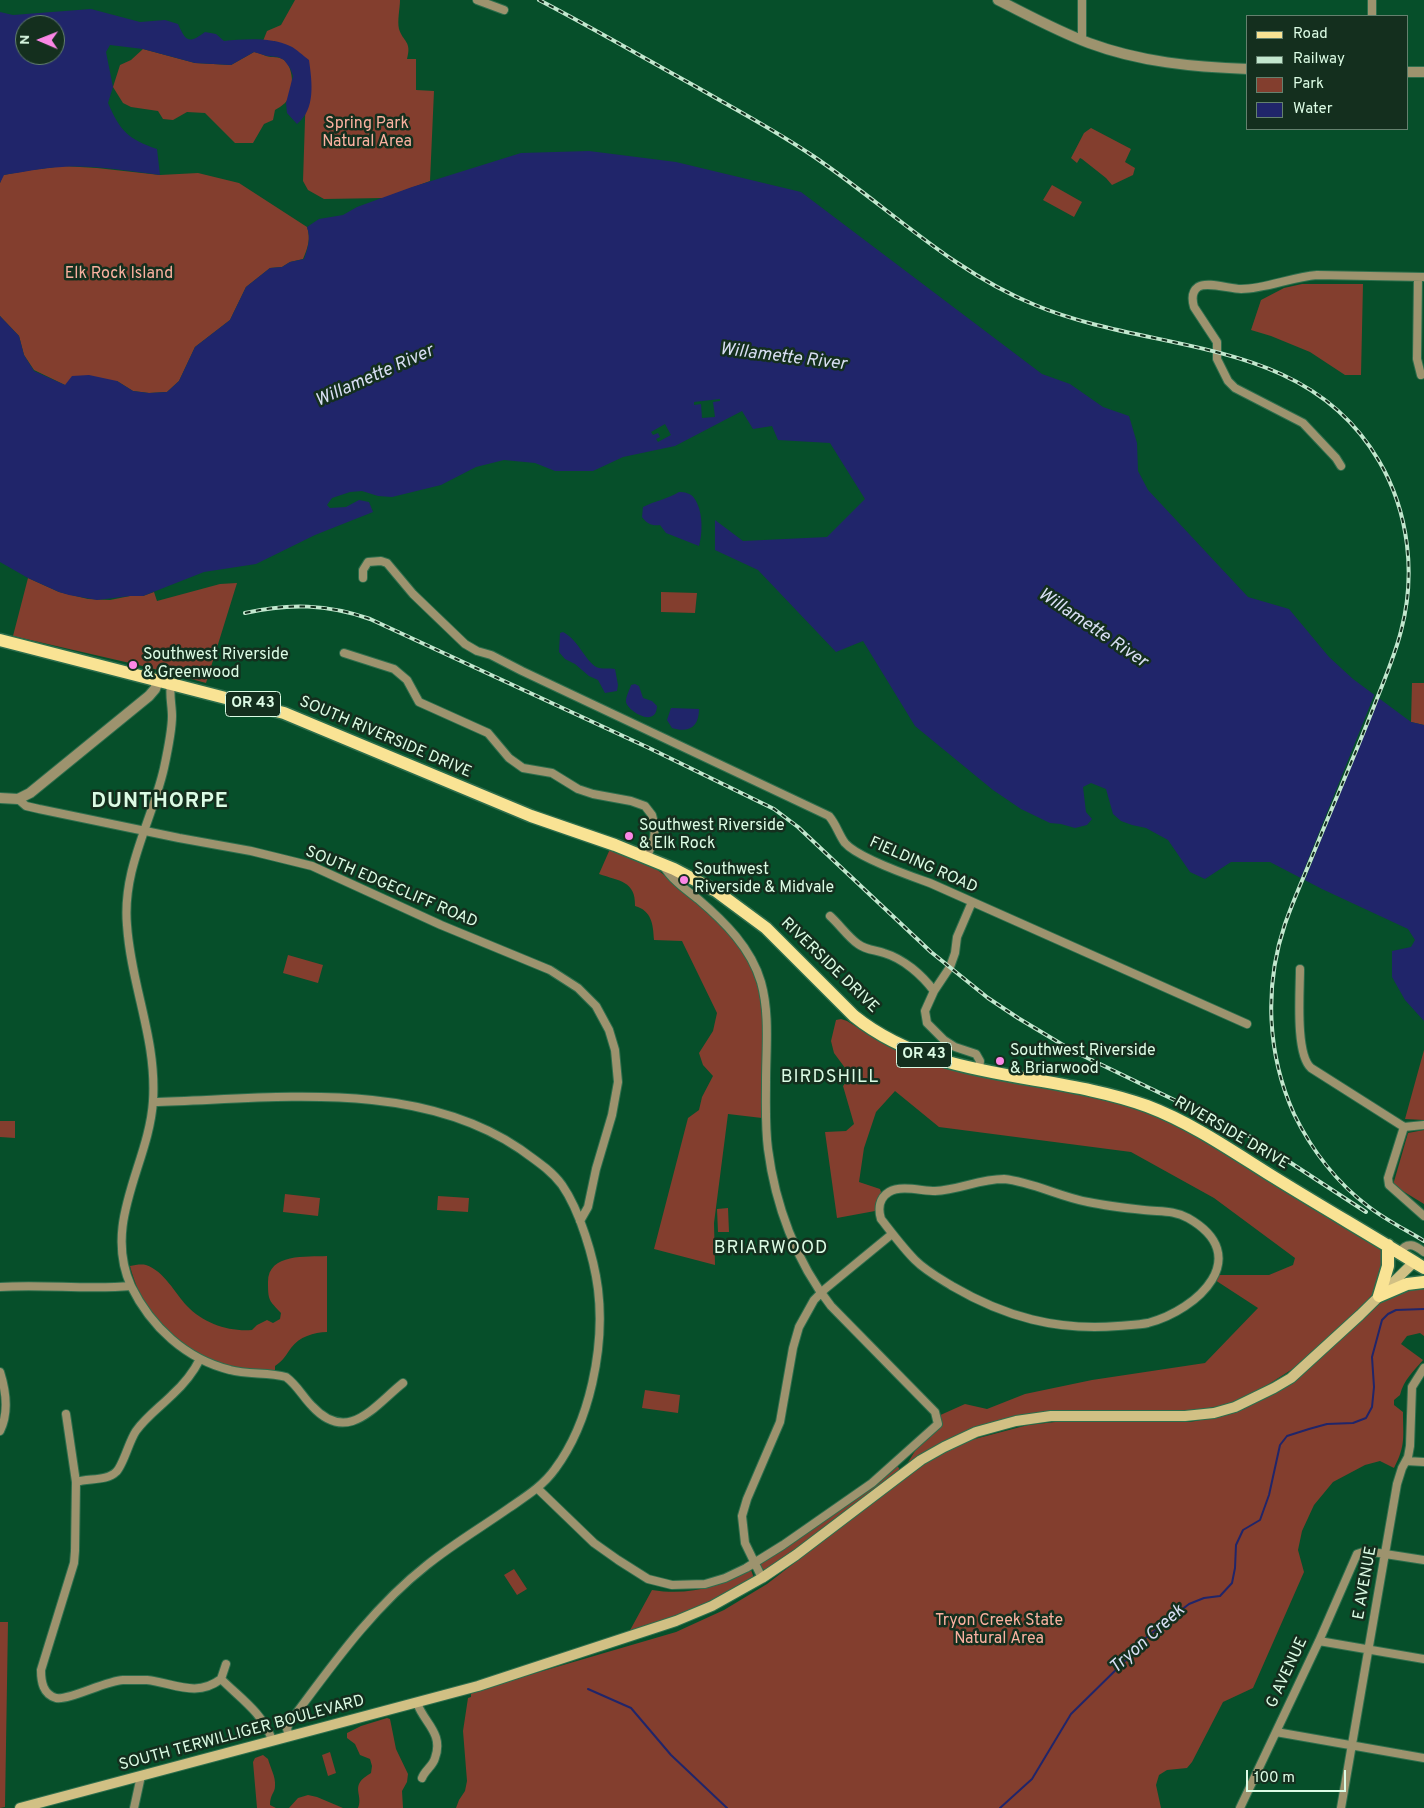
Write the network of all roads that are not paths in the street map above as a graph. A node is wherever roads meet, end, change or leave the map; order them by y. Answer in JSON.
{"nodes":[{"id":1,"x":477,"y":0,"type":"edge"},
{"id":2,"x":999,"y":0,"type":"edge"},
{"id":3,"x":1082,"y":0,"type":"edge"},
{"id":4,"x":1372,"y":0,"type":"edge"},
{"id":5,"x":504,"y":10,"type":"dead end"},
{"id":6,"x":1372,"y":15,"type":"edge"},
{"id":7,"x":1082,"y":40,"type":"junction"},
{"id":8,"x":1246,"y":68,"type":"edge"},
{"id":9,"x":1409,"y":72,"type":"edge"},
{"id":10,"x":1424,"y":72,"type":"edge"},
{"id":11,"x":1421,"y":277,"type":"edge"},
{"id":12,"x":1423,"y":376,"type":"edge"},
{"id":13,"x":1340,"y":466,"type":"dead end"},
{"id":14,"x":363,"y":578,"type":"dead end"},
{"id":15,"x":0,"y":640,"type":"edge"},
{"id":16,"x":344,"y":653,"type":"dead end"},
{"id":17,"x":158,"y":681,"type":"junction"},
{"id":18,"x":171,"y":684,"type":"junction"},
{"id":19,"x":0,"y":798,"type":"edge"},
{"id":20,"x":18,"y":799,"type":"junction"},
{"id":21,"x":495,"y":802,"type":"joint"},
{"id":22,"x":144,"y":831,"type":"junction"},
{"id":23,"x":647,"y":857,"type":"junction"},
{"id":24,"x":662,"y":863,"type":"junction"},
{"id":25,"x":972,"y":902,"type":"junction"},
{"id":26,"x":830,"y":916,"type":"dead end"},
{"id":27,"x":1300,"y":969,"type":"dead end"},
{"id":28,"x":934,"y":991,"type":"junction"},
{"id":29,"x":1247,"y":1024,"type":"dead end"},
{"id":30,"x":979,"y":1069,"type":"junction"},
{"id":31,"x":153,"y":1102,"type":"junction"},
{"id":32,"x":1424,"y":1125,"type":"edge"},
{"id":33,"x":1404,"y":1127,"type":"junction"},
{"id":34,"x":1424,"y":1216,"type":"edge"},
{"id":35,"x":580,"y":1221,"type":"junction"},
{"id":36,"x":892,"y":1234,"type":"junction"},
{"id":37,"x":1388,"y":1245,"type":"junction"},
{"id":38,"x":1400,"y":1252,"type":"junction"},
{"id":39,"x":1424,"y":1252,"type":"edge"},
{"id":40,"x":1419,"y":1265,"type":"edge"},
{"id":41,"x":1424,"y":1282,"type":"edge"},
{"id":42,"x":131,"y":1286,"type":"junction"},
{"id":43,"x":0,"y":1287,"type":"edge"},
{"id":44,"x":821,"y":1293,"type":"junction"},
{"id":45,"x":1379,"y":1296,"type":"junction"},
{"id":46,"x":200,"y":1359,"type":"junction"},
{"id":47,"x":1424,"y":1368,"type":"edge"},
{"id":48,"x":0,"y":1372,"type":"edge"},
{"id":49,"x":403,"y":1383,"type":"dead end"},
{"id":50,"x":66,"y":1414,"type":"dead end"},
{"id":51,"x":0,"y":1431,"type":"edge"},
{"id":52,"x":1406,"y":1461,"type":"junction"},
{"id":53,"x":1424,"y":1462,"type":"edge"},
{"id":54,"x":76,"y":1482,"type":"junction"},
{"id":55,"x":537,"y":1488,"type":"junction"},
{"id":56,"x":1385,"y":1553,"type":"junction"},
{"id":57,"x":1424,"y":1560,"type":"edge"},
{"id":58,"x":754,"y":1564,"type":"junction"},
{"id":59,"x":762,"y":1578,"type":"junction"},
{"id":60,"x":1319,"y":1641,"type":"junction"},
{"id":61,"x":1368,"y":1649,"type":"junction"},
{"id":62,"x":1424,"y":1659,"type":"edge"},
{"id":63,"x":226,"y":1664,"type":"dead end"},
{"id":64,"x":221,"y":1679,"type":"junction"},
{"id":65,"x":417,"y":1703,"type":"junction"},
{"id":66,"x":1276,"y":1732,"type":"junction"},
{"id":67,"x":289,"y":1736,"type":"junction"},
{"id":68,"x":272,"y":1740,"type":"junction"},
{"id":69,"x":1352,"y":1745,"type":"junction"},
{"id":70,"x":1424,"y":1758,"type":"edge"},
{"id":71,"x":141,"y":1776,"type":"junction"},
{"id":72,"x":422,"y":1778,"type":"dead end"},
{"id":73,"x":20,"y":1808,"type":"edge"},
{"id":74,"x":134,"y":1808,"type":"edge"},
{"id":75,"x":1240,"y":1808,"type":"edge"},
{"id":76,"x":1341,"y":1808,"type":"edge"}],
"edges":[{"from":1,"to":5,"type":"street"},
{"from":2,"to":7,"type":"street"},
{"from":3,"to":7,"type":"street"},
{"from":4,"to":6,"type":"street"},
{"from":7,"to":8,"type":"street"},
{"from":9,"to":10,"type":"street"},
{"from":11,"to":12,"type":"street"},
{"from":11,"to":13,"type":"street"},
{"from":14,"to":25,"type":"street","name":"FIELDING ROAD"},
{"from":15,"to":17,"type":"main road","name":"SOUTH RIVERSIDE DRIVE","number":"OR 43"},
{"from":16,"to":23,"type":"street"},
{"from":17,"to":18,"type":"main road","name":"SOUTH RIVERSIDE DRIVE","number":"OR 43"},
{"from":17,"to":20,"type":"street"},
{"from":18,"to":21,"type":"main road","name":"SOUTH RIVERSIDE DRIVE","number":"OR 43"},
{"from":18,"to":22,"type":"street"},
{"from":19,"to":20,"type":"street"},
{"from":20,"to":22,"type":"street","name":"SOUTH EDGECLIFF ROAD"},
{"from":21,"to":23,"type":"main road","name":"RIVERSIDE DRIVE","number":"OR 43"},
{"from":22,"to":31,"type":"street"},
{"from":22,"to":35,"type":"street","name":"SOUTH EDGECLIFF ROAD"},
{"from":23,"to":24,"type":"main road","name":"RIVERSIDE DRIVE","number":"OR 43"},
{"from":24,"to":30,"type":"main road","name":"RIVERSIDE DRIVE","number":"OR 43"},
{"from":24,"to":44,"type":"street"},
{"from":25,"to":28,"type":"street"},
{"from":25,"to":29,"type":"street","name":"FIELDING ROAD"},
{"from":26,"to":28,"type":"street"},
{"from":27,"to":33,"type":"street"},
{"from":28,"to":30,"type":"street"},
{"from":30,"to":37,"type":"main road","name":"RIVERSIDE DRIVE","number":"OR 43"},
{"from":31,"to":35,"type":"street"},
{"from":31,"to":42,"type":"street"},
{"from":32,"to":33,"type":"street"},
{"from":33,"to":34,"type":"street"},
{"from":35,"to":55,"type":"street"},
{"from":36,"to":36,"type":"street"},
{"from":36,"to":44,"type":"street"},
{"from":37,"to":38,"type":"main road","name":"RIVERSIDE DRIVE","number":"OR 43"},
{"from":37,"to":45,"type":"main road"},
{"from":38,"to":39,"type":"street"},
{"from":38,"to":40,"type":"main road","name":"RIVERSIDE DRIVE","number":"OR 43"},
{"from":40,"to":45,"type":"main road","name":"SOUTH TERWILLIGER BOULEVARD"},
{"from":41,"to":45,"type":"main road"},
{"from":42,"to":43,"type":"street"},
{"from":42,"to":46,"type":"street"},
{"from":44,"to":58,"type":"street"},
{"from":44,"to":58,"type":"street"},
{"from":45,"to":59,"type":"main road","name":"SOUTH TERWILLIGER BOULEVARD"},
{"from":46,"to":49,"type":"street"},
{"from":46,"to":54,"type":"street"},
{"from":47,"to":52,"type":"street","name":"E AVENUE"},
{"from":48,"to":51,"type":"street"},
{"from":50,"to":54,"type":"street"},
{"from":52,"to":53,"type":"street"},
{"from":52,"to":56,"type":"street","name":"E AVENUE"},
{"from":54,"to":64,"type":"street"},
{"from":55,"to":58,"type":"street"},
{"from":55,"to":67,"type":"street"},
{"from":56,"to":57,"type":"street"},
{"from":56,"to":60,"type":"street","name":"G AVENUE"},
{"from":56,"to":61,"type":"street","name":"E AVENUE"},
{"from":58,"to":59,"type":"street"},
{"from":59,"to":65,"type":"main road","name":"SOUTH TERWILLIGER BOULEVARD"},
{"from":60,"to":61,"type":"street"},
{"from":60,"to":66,"type":"street","name":"G AVENUE"},
{"from":61,"to":62,"type":"street"},
{"from":61,"to":69,"type":"street","name":"E AVENUE"},
{"from":63,"to":64,"type":"street"},
{"from":64,"to":68,"type":"street"},
{"from":65,"to":67,"type":"main road","name":"SOUTH TERWILLIGER BOULEVARD"},
{"from":65,"to":72,"type":"street"},
{"from":66,"to":69,"type":"street"},
{"from":66,"to":75,"type":"street","name":"G AVENUE"},
{"from":67,"to":68,"type":"main road","name":"SOUTH TERWILLIGER BOULEVARD"},
{"from":68,"to":71,"type":"main road","name":"SOUTH TERWILLIGER BOULEVARD"},
{"from":69,"to":70,"type":"street"},
{"from":69,"to":76,"type":"street","name":"E AVENUE"},
{"from":71,"to":73,"type":"main road","name":"SOUTH TERWILLIGER BOULEVARD"},
{"from":71,"to":74,"type":"street"}]}
